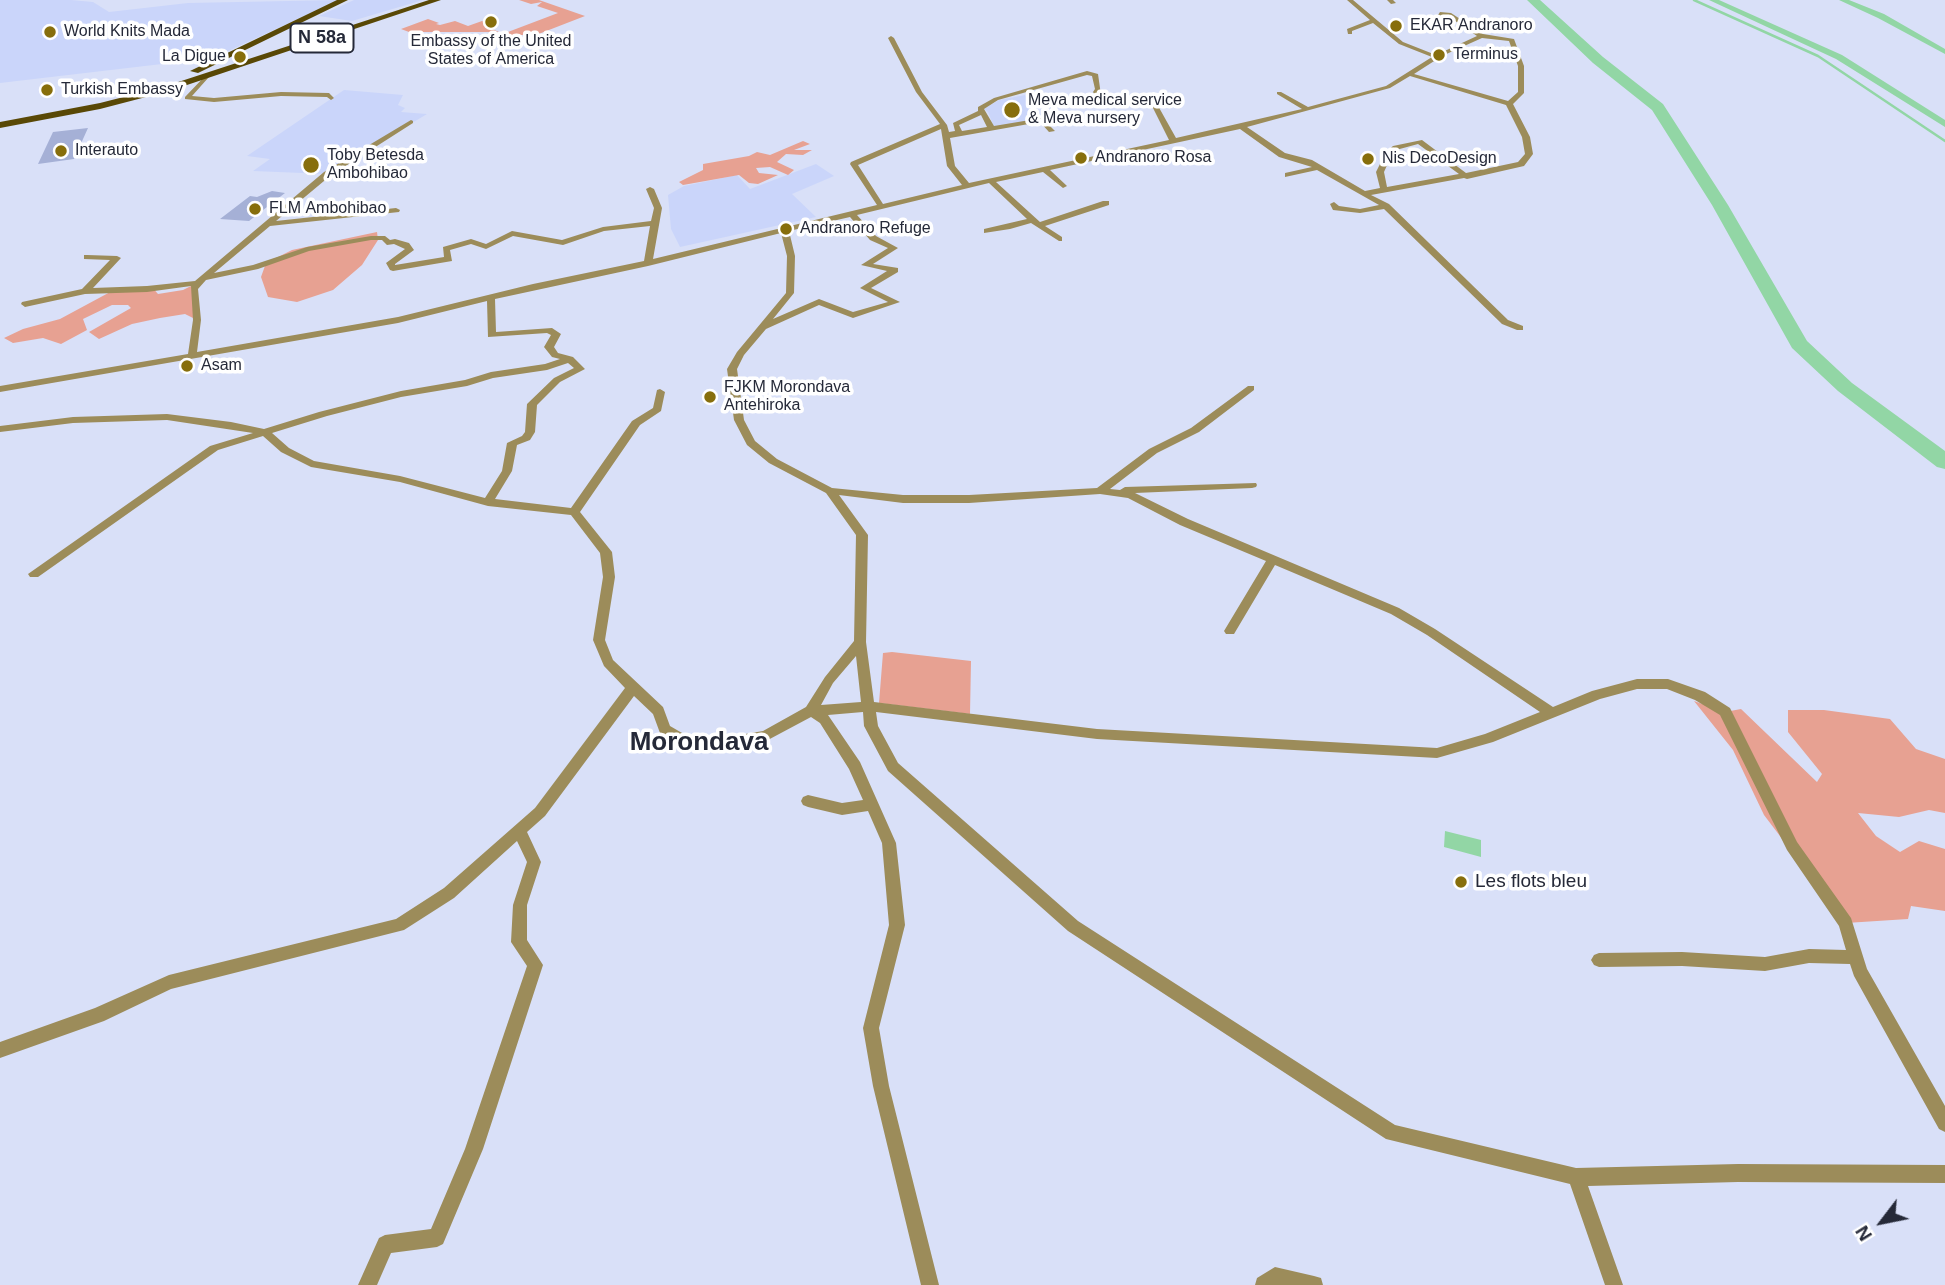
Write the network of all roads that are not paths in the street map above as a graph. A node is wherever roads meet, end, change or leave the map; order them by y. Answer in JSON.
{"nodes":[{"id":1,"x":344,"y":0,"type":"edge"},
{"id":2,"x":437,"y":0,"type":"edge"},
{"id":3,"x":1350,"y":0,"type":"edge"},
{"id":4,"x":1440,"y":14,"type":"dead end"},
{"id":5,"x":1372,"y":21,"type":"junction"},
{"id":6,"x":1350,"y":33,"type":"dead end"},
{"id":7,"x":1482,"y":36,"type":"junction"},
{"id":8,"x":891,"y":38,"type":"dead end"},
{"id":9,"x":1436,"y":57,"type":"junction"},
{"id":10,"x":205,"y":71,"type":"junction"},
{"id":11,"x":1409,"y":74,"type":"junction"},
{"id":12,"x":1279,"y":93,"type":"dead end"},
{"id":13,"x":331,"y":97,"type":"dead end"},
{"id":14,"x":1509,"y":104,"type":"junction"},
{"id":15,"x":1306,"y":109,"type":"junction"},
{"id":16,"x":982,"y":111,"type":"junction"},
{"id":17,"x":84,"y":112,"type":"junction"},
{"id":18,"x":411,"y":122,"type":"dead end"},
{"id":19,"x":944,"y":125,"type":"junction"},
{"id":20,"x":1240,"y":125,"type":"junction"},
{"id":21,"x":0,"y":127,"type":"edge"},
{"id":22,"x":992,"y":128,"type":"junction"},
{"id":23,"x":1051,"y":131,"type":"dead end"},
{"id":24,"x":946,"y":136,"type":"junction"},
{"id":25,"x":1173,"y":140,"type":"junction"},
{"id":26,"x":1319,"y":167,"type":"junction"},
{"id":27,"x":1045,"y":169,"type":"junction"},
{"id":28,"x":1288,"y":175,"type":"dead end"},
{"id":29,"x":1466,"y":177,"type":"junction"},
{"id":30,"x":991,"y":181,"type":"junction"},
{"id":31,"x":967,"y":186,"type":"junction"},
{"id":32,"x":1063,"y":186,"type":"dead end"},
{"id":33,"x":650,"y":189,"type":"dead end"},
{"id":34,"x":1384,"y":190,"type":"junction"},
{"id":35,"x":1367,"y":193,"type":"junction"},
{"id":36,"x":1106,"y":203,"type":"dead end"},
{"id":37,"x":1334,"y":204,"type":"dead end"},
{"id":38,"x":1386,"y":205,"type":"junction"},
{"id":39,"x":881,"y":206,"type":"junction"},
{"id":40,"x":396,"y":210,"type":"dead end"},
{"id":41,"x":852,"y":214,"type":"junction"},
{"id":42,"x":1036,"y":222,"type":"junction"},
{"id":43,"x":655,"y":223,"type":"junction"},
{"id":44,"x":268,"y":224,"type":"junction"},
{"id":45,"x":785,"y":231,"type":"junction"},
{"id":46,"x":987,"y":231,"type":"dead end"},
{"id":47,"x":1059,"y":239,"type":"dead end"},
{"id":48,"x":87,"y":257,"type":"dead end"},
{"id":49,"x":648,"y":263,"type":"junction"},
{"id":50,"x":199,"y":280,"type":"junction"},
{"id":51,"x":85,"y":291,"type":"junction"},
{"id":52,"x":491,"y":297,"type":"junction"},
{"id":53,"x":25,"y":304,"type":"dead end"},
{"id":54,"x":763,"y":327,"type":"junction"},
{"id":55,"x":1520,"y":328,"type":"dead end"},
{"id":56,"x":192,"y":355,"type":"junction"},
{"id":57,"x":570,"y":359,"type":"junction"},
{"id":58,"x":0,"y":388,"type":"edge"},
{"id":59,"x":1251,"y":388,"type":"dead end"},
{"id":60,"x":660,"y":392,"type":"dead end"},
{"id":61,"x":0,"y":429,"type":"edge"},
{"id":62,"x":264,"y":432,"type":"junction"},
{"id":63,"x":1252,"y":485,"type":"dead end"},
{"id":64,"x":830,"y":491,"type":"junction"},
{"id":65,"x":1100,"y":491,"type":"junction"},
{"id":66,"x":488,"y":502,"type":"junction"},
{"id":67,"x":574,"y":512,"type":"junction"},
{"id":68,"x":1273,"y":558,"type":"junction"},
{"id":69,"x":34,"y":574,"type":"dead end"},
{"id":70,"x":1230,"y":631,"type":"dead end"},
{"id":71,"x":860,"y":642,"type":"junction"},
{"id":72,"x":633,"y":687,"type":"junction"},
{"id":73,"x":869,"y":706,"type":"junction"},
{"id":74,"x":811,"y":711,"type":"junction"},
{"id":75,"x":1552,"y":713,"type":"junction"},
{"id":76,"x":808,"y":801,"type":"dead end"},
{"id":77,"x":872,"y":805,"type":"junction"},
{"id":78,"x":519,"y":830,"type":"junction"},
{"id":79,"x":1856,"y":957,"type":"junction"},
{"id":80,"x":1599,"y":960,"type":"dead end"},
{"id":81,"x":0,"y":1050,"type":"edge"},
{"id":82,"x":1945,"y":1124,"type":"edge"},
{"id":83,"x":1945,"y":1174,"type":"edge"},
{"id":84,"x":1576,"y":1177,"type":"junction"},
{"id":85,"x":367,"y":1285,"type":"edge"},
{"id":86,"x":930,"y":1285,"type":"edge"},
{"id":87,"x":1264,"y":1285,"type":"edge"},
{"id":88,"x":1314,"y":1285,"type":"edge"},
{"id":89,"x":1614,"y":1285,"type":"edge"}],
"edges":[{"from":1,"to":10,"type":"main road"},
{"from":2,"to":10,"type":"main road","number":"N 58a"},
{"from":3,"to":5,"type":"street"},
{"from":4,"to":7,"type":"street"},
{"from":5,"to":6,"type":"street"},
{"from":5,"to":9,"type":"street"},
{"from":7,"to":9,"type":"street"},
{"from":7,"to":14,"type":"street"},
{"from":8,"to":19,"type":"street"},
{"from":9,"to":11,"type":"street"},
{"from":10,"to":13,"type":"street"},
{"from":10,"to":17,"type":"main road","number":"N 58a"},
{"from":10,"to":17,"type":"main road","number":"N 58a"},
{"from":11,"to":14,"type":"street"},
{"from":11,"to":15,"type":"street"},
{"from":12,"to":15,"type":"street"},
{"from":14,"to":29,"type":"street"},
{"from":15,"to":20,"type":"street"},
{"from":16,"to":22,"type":"street"},
{"from":16,"to":24,"type":"street"},
{"from":16,"to":25,"type":"street"},
{"from":17,"to":21,"type":"main road"},
{"from":18,"to":44,"type":"street"},
{"from":19,"to":24,"type":"street"},
{"from":19,"to":39,"type":"street"},
{"from":20,"to":25,"type":"street"},
{"from":20,"to":26,"type":"street"},
{"from":22,"to":23,"type":"street"},
{"from":22,"to":24,"type":"street"},
{"from":24,"to":31,"type":"street"},
{"from":25,"to":27,"type":"street"},
{"from":26,"to":28,"type":"street"},
{"from":26,"to":35,"type":"street"},
{"from":27,"to":30,"type":"street"},
{"from":27,"to":32,"type":"street"},
{"from":29,"to":34,"type":"street"},
{"from":29,"to":34,"type":"street"},
{"from":30,"to":31,"type":"street"},
{"from":30,"to":42,"type":"street"},
{"from":31,"to":39,"type":"street"},
{"from":33,"to":43,"type":"street"},
{"from":34,"to":35,"type":"street"},
{"from":35,"to":38,"type":"street"},
{"from":36,"to":42,"type":"street"},
{"from":37,"to":38,"type":"street"},
{"from":38,"to":55,"type":"street"},
{"from":39,"to":41,"type":"street"},
{"from":40,"to":44,"type":"street"},
{"from":41,"to":45,"type":"street"},
{"from":41,"to":54,"type":"street"},
{"from":42,"to":46,"type":"street"},
{"from":42,"to":47,"type":"street"},
{"from":43,"to":49,"type":"street"},
{"from":43,"to":50,"type":"street"},
{"from":44,"to":50,"type":"street"},
{"from":45,"to":49,"type":"street"},
{"from":45,"to":54,"type":"street"},
{"from":48,"to":51,"type":"street"},
{"from":49,"to":52,"type":"street"},
{"from":50,"to":51,"type":"street"},
{"from":50,"to":56,"type":"street"},
{"from":51,"to":53,"type":"street"},
{"from":52,"to":56,"type":"street"},
{"from":52,"to":57,"type":"street"},
{"from":54,"to":64,"type":"street"},
{"from":56,"to":58,"type":"street"},
{"from":57,"to":62,"type":"street"},
{"from":57,"to":66,"type":"street"},
{"from":59,"to":65,"type":"street"},
{"from":60,"to":67,"type":"street"},
{"from":61,"to":62,"type":"street"},
{"from":62,"to":66,"type":"street"},
{"from":62,"to":69,"type":"street"},
{"from":63,"to":65,"type":"street"},
{"from":64,"to":65,"type":"street"},
{"from":64,"to":71,"type":"street"},
{"from":65,"to":68,"type":"street"},
{"from":66,"to":67,"type":"street"},
{"from":67,"to":72,"type":"street"},
{"from":68,"to":70,"type":"street"},
{"from":68,"to":75,"type":"street"},
{"from":71,"to":73,"type":"street"},
{"from":71,"to":74,"type":"street"},
{"from":72,"to":74,"type":"street"},
{"from":72,"to":78,"type":"street"},
{"from":73,"to":74,"type":"street"},
{"from":73,"to":75,"type":"street"},
{"from":73,"to":84,"type":"street"},
{"from":74,"to":77,"type":"street"},
{"from":75,"to":79,"type":"street"},
{"from":76,"to":77,"type":"street"},
{"from":77,"to":86,"type":"street"},
{"from":78,"to":81,"type":"street"},
{"from":78,"to":85,"type":"street"},
{"from":79,"to":80,"type":"street"},
{"from":79,"to":82,"type":"street"},
{"from":83,"to":84,"type":"street"},
{"from":84,"to":89,"type":"street"},
{"from":87,"to":88,"type":"street"}]}
